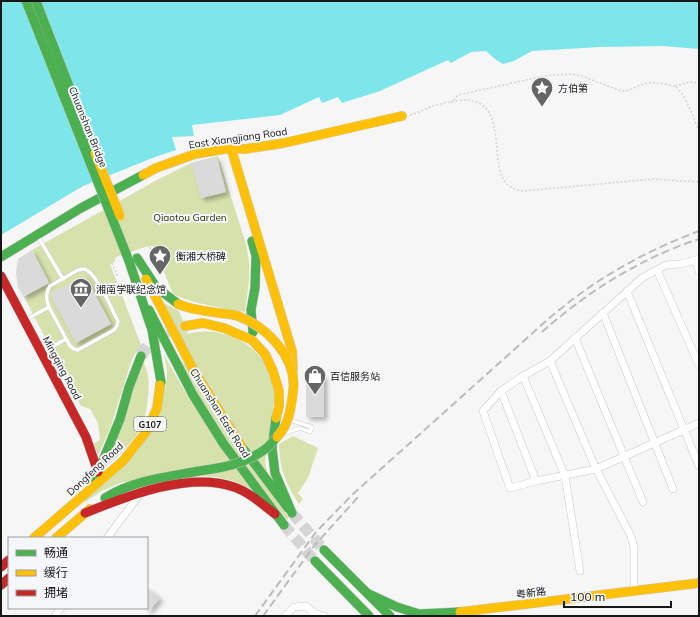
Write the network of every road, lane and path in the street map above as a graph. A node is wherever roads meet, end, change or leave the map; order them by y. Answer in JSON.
{"nodes":[{"id":1,"x":26,"y":1,"type":"edge"},
{"id":2,"x":36,"y":1,"type":"edge"},
{"id":3,"x":699,"y":83,"type":"edge"},
{"id":4,"x":675,"y":86,"type":"junction"},
{"id":5,"x":451,"y":103,"type":"junction"},
{"id":6,"x":402,"y":116,"type":"joint"},
{"id":7,"x":699,"y":131,"type":"edge"},
{"id":8,"x":231,"y":148,"type":"junction"},
{"id":9,"x":237,"y":169,"type":"junction"},
{"id":10,"x":699,"y":182,"type":"edge"},
{"id":11,"x":37,"y":235,"type":"junction"},
{"id":12,"x":150,"y":247,"type":"dead end"},
{"id":13,"x":2,"y":258,"type":"edge"},
{"id":14,"x":697,"y":259,"type":"edge"},
{"id":15,"x":134,"y":262,"type":"junction"},
{"id":16,"x":156,"y":262,"type":"dead end"},
{"id":17,"x":112,"y":263,"type":"dead end"},
{"id":18,"x":657,"y":270,"type":"junction"},
{"id":19,"x":699,"y":271,"type":"edge"},
{"id":20,"x":1,"y":276,"type":"edge"},
{"id":21,"x":118,"y":277,"type":"dead end"},
{"id":22,"x":63,"y":279,"type":"junction"},
{"id":23,"x":627,"y":291,"type":"junction"},
{"id":24,"x":49,"y":307,"type":"junction"},
{"id":25,"x":603,"y":313,"type":"junction"},
{"id":26,"x":24,"y":320,"type":"junction"},
{"id":27,"x":185,"y":326,"type":"tunnel mouth"},
{"id":28,"x":575,"y":338,"type":"junction"},
{"id":29,"x":66,"y":340,"type":"junction"},
{"id":30,"x":42,"y":353,"type":"junction"},
{"id":31,"x":265,"y":354,"type":"junction"},
{"id":32,"x":141,"y":356,"type":"tunnel mouth"},
{"id":33,"x":550,"y":361,"type":"junction"},
{"id":34,"x":699,"y":365,"type":"edge"},
{"id":35,"x":523,"y":376,"type":"junction"},
{"id":36,"x":294,"y":385,"type":"junction"},
{"id":37,"x":501,"y":392,"type":"junction"},
{"id":38,"x":282,"y":410,"type":"junction"},
{"id":39,"x":699,"y":424,"type":"edge"},
{"id":40,"x":685,"y":430,"type":"junction"},
{"id":41,"x":655,"y":443,"type":"junction"},
{"id":42,"x":272,"y":448,"type":"junction"},
{"id":43,"x":624,"y":457,"type":"junction"},
{"id":44,"x":699,"y":466,"type":"edge"},
{"id":45,"x":596,"y":469,"type":"junction"},
{"id":46,"x":98,"y":472,"type":"junction"},
{"id":47,"x":564,"y":475,"type":"junction"},
{"id":48,"x":536,"y":481,"type":"junction"},
{"id":49,"x":673,"y":489,"type":"dead end"},
{"id":50,"x":91,"y":490,"type":"junction"},
{"id":51,"x":142,"y":492,"type":"junction"},
{"id":52,"x":643,"y":502,"type":"dead end"},
{"id":53,"x":85,"y":513,"type":"junction"},
{"id":54,"x":275,"y":514,"type":"junction"},
{"id":55,"x":284,"y":525,"type":"tunnel mouth"},
{"id":56,"x":35,"y":537,"type":"edge"},
{"id":57,"x":57,"y":537,"type":"edge"},
{"id":58,"x":108,"y":537,"type":"edge"},
{"id":59,"x":324,"y":550,"type":"tunnel mouth"},
{"id":60,"x":315,"y":561,"type":"tunnel mouth"},
{"id":61,"x":580,"y":571,"type":"dead end"},
{"id":62,"x":699,"y":583,"type":"edge"},
{"id":63,"x":699,"y":588,"type":"edge"},
{"id":64,"x":634,"y":591,"type":"junction"},
{"id":65,"x":369,"y":594,"type":"junction"},
{"id":66,"x":462,"y":614,"type":"edge"},
{"id":67,"x":285,"y":616,"type":"edge"},
{"id":68,"x":324,"y":616,"type":"edge"},
{"id":69,"x":369,"y":616,"type":"edge"},
{"id":70,"x":390,"y":616,"type":"edge"}],
"edges":[{"from":1,"to":15,"type":"main road","name":"Chuanshan Bridge","number":"G107","bridge":true},
{"from":2,"to":15,"type":"main road","name":"Chuanshan Bridge","number":"G107","bridge":true},
{"from":3,"to":4,"type":"path"},
{"from":4,"to":5,"type":"path"},
{"from":4,"to":7,"type":"path"},
{"from":5,"to":6,"type":"path"},
{"from":5,"to":10,"type":"path"},
{"from":6,"to":8,"type":"main road","name":"East Xiangjiang Road"},
{"from":8,"to":9,"type":"main road"},
{"from":8,"to":11,"type":"main road","name":"East Xiangjiang Road"},
{"from":9,"to":31,"type":"main road"},
{"from":9,"to":36,"type":"main road","bridge":true},
{"from":11,"to":13,"type":"main road","name":"East Xiangjiang Road"},
{"from":11,"to":22,"type":"lane"},
{"from":12,"to":16,"type":"path"},
{"from":14,"to":18,"type":"street"},
{"from":14,"to":19,"type":"street"},
{"from":15,"to":36,"type":"main road","bridge":true},
{"from":15,"to":42,"type":"main road","name":"Chuanshan East Road"},
{"from":15,"to":50,"type":"main road","name":"Dongfeng Road","number":"G107"},
{"from":15,"to":54,"type":"main road","name":"Chuanshan East Road"},
{"from":17,"to":21,"type":"path"},
{"from":18,"to":23,"type":"street"},
{"from":18,"to":34,"type":"street"},
{"from":20,"to":26,"type":"main road","name":"Mingqing Road"},
{"from":22,"to":24,"type":"lane"},
{"from":22,"to":29,"type":"lane"},
{"from":23,"to":25,"type":"street"},
{"from":23,"to":40,"type":"street"},
{"from":24,"to":26,"type":"lane"},
{"from":24,"to":29,"type":"lane"},
{"from":25,"to":28,"type":"street"},
{"from":25,"to":41,"type":"street"},
{"from":26,"to":30,"type":"main road","name":"Mingqing Road"},
{"from":27,"to":31,"type":"main road"},
{"from":28,"to":33,"type":"street"},
{"from":28,"to":43,"type":"street"},
{"from":29,"to":30,"type":"lane"},
{"from":30,"to":46,"type":"main road","name":"Mingqing Road"},
{"from":31,"to":38,"type":"main road"},
{"from":32,"to":46,"type":"main road"},
{"from":33,"to":35,"type":"street"},
{"from":33,"to":45,"type":"street"},
{"from":35,"to":37,"type":"street"},
{"from":35,"to":47,"type":"street"},
{"from":36,"to":53,"type":"main road","bridge":true},
{"from":37,"to":48,"type":"street"},
{"from":37,"to":48,"type":"street"},
{"from":38,"to":42,"type":"main road"},
{"from":38,"to":42,"type":"lane"},
{"from":39,"to":40,"type":"street"},
{"from":40,"to":41,"type":"street"},
{"from":40,"to":44,"type":"street"},
{"from":41,"to":43,"type":"street"},
{"from":41,"to":49,"type":"street"},
{"from":43,"to":45,"type":"street"},
{"from":43,"to":52,"type":"street"},
{"from":45,"to":47,"type":"street"},
{"from":45,"to":64,"type":"street"},
{"from":46,"to":50,"type":"main road"},
{"from":47,"to":48,"type":"street"},
{"from":47,"to":61,"type":"street"},
{"from":50,"to":56,"type":"main road","name":"Dongfeng Road","number":"G107"},
{"from":51,"to":53,"type":"main road"},
{"from":51,"to":54,"type":"main road"},
{"from":51,"to":58,"type":"street"},
{"from":53,"to":57,"type":"main road"},
{"from":54,"to":55,"type":"main road","name":"Chuanshan East Road"},
{"from":59,"to":65,"type":"main road"},
{"from":60,"to":69,"type":"main road"},
{"from":62,"to":64,"type":"main road","name":"粤新路"},
{"from":63,"to":66,"type":"main road","name":"粤新路"},
{"from":64,"to":66,"type":"main road","name":"粤新路"},
{"from":65,"to":66,"type":"main road"},
{"from":65,"to":70,"type":"main road"},
{"from":67,"to":68,"type":"street"}]}
